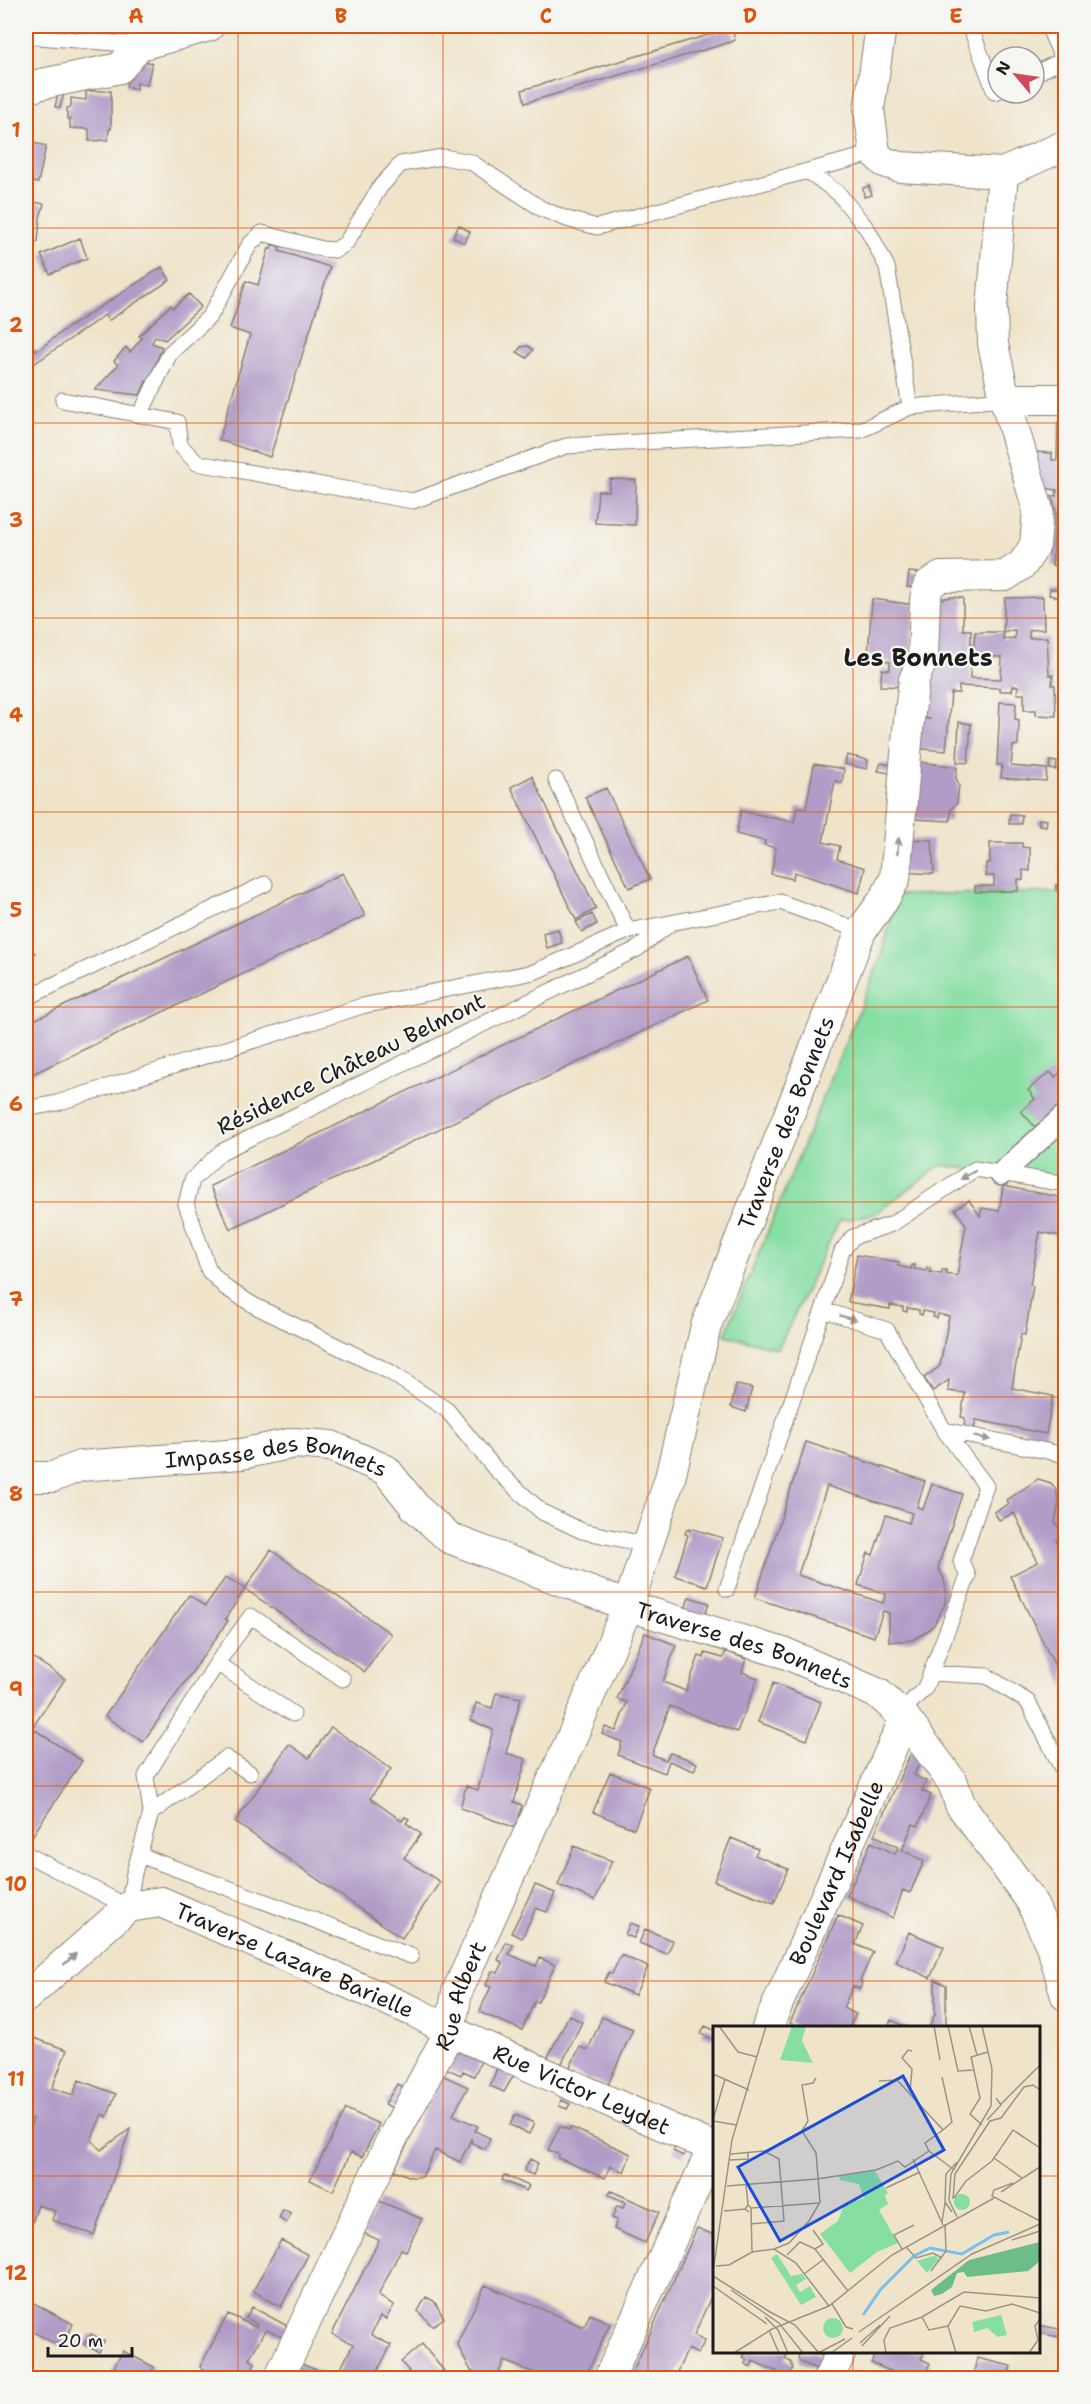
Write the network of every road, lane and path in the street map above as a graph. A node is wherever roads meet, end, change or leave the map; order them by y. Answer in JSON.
{"nodes":[{"id":1,"x":208,"y":26,"type":"edge"},
{"id":2,"x":881,"y":26,"type":"edge"},
{"id":3,"x":970,"y":26,"type":"edge"},
{"id":4,"x":1048,"y":26,"type":"edge"},
{"id":5,"x":26,"y":36,"type":"edge"},
{"id":6,"x":140,"y":45,"type":"junction"},
{"id":7,"x":986,"y":68,"type":"edge"},
{"id":8,"x":1046,"y":68,"type":"edge"},
{"id":9,"x":26,"y":90,"type":"edge"},
{"id":10,"x":1065,"y":145,"type":"edge"},
{"id":11,"x":875,"y":153,"type":"junction"},
{"id":12,"x":808,"y":171,"type":"junction"},
{"id":13,"x":1003,"y":173,"type":"junction"},
{"id":14,"x":1005,"y":399,"type":"junction"},
{"id":15,"x":1065,"y":399,"type":"edge"},
{"id":16,"x":63,"y":400,"type":"dead end"},
{"id":17,"x":910,"y":407,"type":"junction"},
{"id":18,"x":140,"y":415,"type":"junction"},
{"id":19,"x":556,"y":780,"type":"dead end"},
{"id":20,"x":265,"y":884,"type":"dead end"},
{"id":21,"x":671,"y":923,"type":"junction"},
{"id":22,"x":628,"y":931,"type":"junction"},
{"id":23,"x":861,"y":931,"type":"junction"},
{"id":24,"x":26,"y":998,"type":"edge"},
{"id":25,"x":26,"y":1109,"type":"edge"},
{"id":26,"x":1065,"y":1115,"type":"edge"},
{"id":27,"x":1001,"y":1174,"type":"junction"},
{"id":28,"x":1065,"y":1184,"type":"edge"},
{"id":29,"x":824,"y":1310,"type":"junction"},
{"id":30,"x":944,"y":1430,"type":"junction"},
{"id":31,"x":1065,"y":1455,"type":"edge"},
{"id":32,"x":26,"y":1477,"type":"edge"},
{"id":33,"x":648,"y":1545,"type":"junction"},
{"id":34,"x":727,"y":1588,"type":"dead end"},
{"id":35,"x":628,"y":1606,"type":"junction"},
{"id":36,"x":217,"y":1663,"type":"junction"},
{"id":37,"x":931,"y":1673,"type":"junction"},
{"id":38,"x":343,"y":1679,"type":"dead end"},
{"id":39,"x":293,"y":1714,"type":"dead end"},
{"id":40,"x":903,"y":1716,"type":"junction"},
{"id":41,"x":250,"y":1773,"type":"dead end"},
{"id":42,"x":1065,"y":1776,"type":"edge"},
{"id":43,"x":151,"y":1813,"type":"junction"},
{"id":44,"x":26,"y":1854,"type":"edge"},
{"id":45,"x":139,"y":1855,"type":"junction"},
{"id":46,"x":128,"y":1907,"type":"junction"},
{"id":47,"x":411,"y":1956,"type":"dead end"},
{"id":48,"x":1065,"y":1996,"type":"edge"},
{"id":49,"x":26,"y":1997,"type":"edge"},
{"id":50,"x":768,"y":2026,"type":"edge"},
{"id":51,"x":450,"y":2031,"type":"junction"},
{"id":52,"x":713,"y":2147,"type":"edge"},
{"id":53,"x":713,"y":2149,"type":"edge"},
{"id":54,"x":841,"y":2353,"type":"edge"},
{"id":55,"x":279,"y":2379,"type":"edge"},
{"id":56,"x":609,"y":2379,"type":"edge"},
{"id":57,"x":829,"y":2379,"type":"edge"}],
"edges":[{"from":1,"to":6,"type":"street"},
{"from":2,"to":11,"type":"street"},
{"from":3,"to":7,"type":"lane"},
{"from":4,"to":8,"type":"lane"},
{"from":5,"to":6,"type":"lane"},
{"from":6,"to":9,"type":"street"},
{"from":10,"to":13,"type":"street"},
{"from":11,"to":12,"type":"lane"},
{"from":11,"to":13,"type":"street"},
{"from":12,"to":17,"type":"lane"},
{"from":12,"to":18,"type":"lane"},
{"from":13,"to":14,"type":"street","name":"Traverse des Bonnets"},
{"from":14,"to":15,"type":"street"},
{"from":14,"to":17,"type":"lane"},
{"from":23,"to":14,"type":"street","name":"Traverse des Bonnets","one_way":true},
{"from":16,"to":18,"type":"lane"},
{"from":17,"to":18,"type":"lane"},
{"from":19,"to":22,"type":"lane"},
{"from":20,"to":24,"type":"lane"},
{"from":21,"to":22,"type":"lane","name":"Résidence Château Belmont"},
{"from":21,"to":23,"type":"lane","name":"Résidence Château Belmont"},
{"from":21,"to":33,"type":"lane","name":"Résidence Château Belmont"},
{"from":22,"to":25,"type":"lane","name":"Résidence Château Belmont"},
{"from":23,"to":33,"type":"street","name":"Traverse des Bonnets"},
{"from":26,"to":27,"type":"street"},
{"from":27,"to":28,"type":"lane"},
{"from":27,"to":29,"type":"lane","one_way":true},
{"from":29,"to":30,"type":"lane","one_way":true},
{"from":29,"to":34,"type":"lane"},
{"from":30,"to":31,"type":"lane","one_way":true},
{"from":30,"to":37,"type":"lane"},
{"from":32,"to":35,"type":"street","name":"Impasse des Bonnets"},
{"from":33,"to":35,"type":"street","name":"Traverse des Bonnets"},
{"from":35,"to":40,"type":"street","name":"Traverse des Bonnets"},
{"from":35,"to":51,"type":"street","name":"Rue Albert"},
{"from":36,"to":38,"type":"lane"},
{"from":36,"to":39,"type":"lane"},
{"from":36,"to":43,"type":"lane"},
{"from":37,"to":40,"type":"lane"},
{"from":37,"to":42,"type":"lane"},
{"from":40,"to":48,"type":"street","name":"Traverse des Bonnets"},
{"from":40,"to":50,"type":"street","name":"Boulevard Isabelle"},
{"from":41,"to":43,"type":"lane"},
{"from":43,"to":45,"type":"lane"},
{"from":44,"to":46,"type":"lane"},
{"from":45,"to":46,"type":"lane"},
{"from":45,"to":47,"type":"lane"},
{"from":49,"to":46,"type":"street","one_way":true},
{"from":46,"to":51,"type":"street","name":"Traverse Lazare Barielle"},
{"from":51,"to":52,"type":"street","name":"Rue Victor Leydet"},
{"from":51,"to":55,"type":"street","name":"Rue Albert"},
{"from":53,"to":56,"type":"street"},
{"from":54,"to":57,"type":"street"}]}
